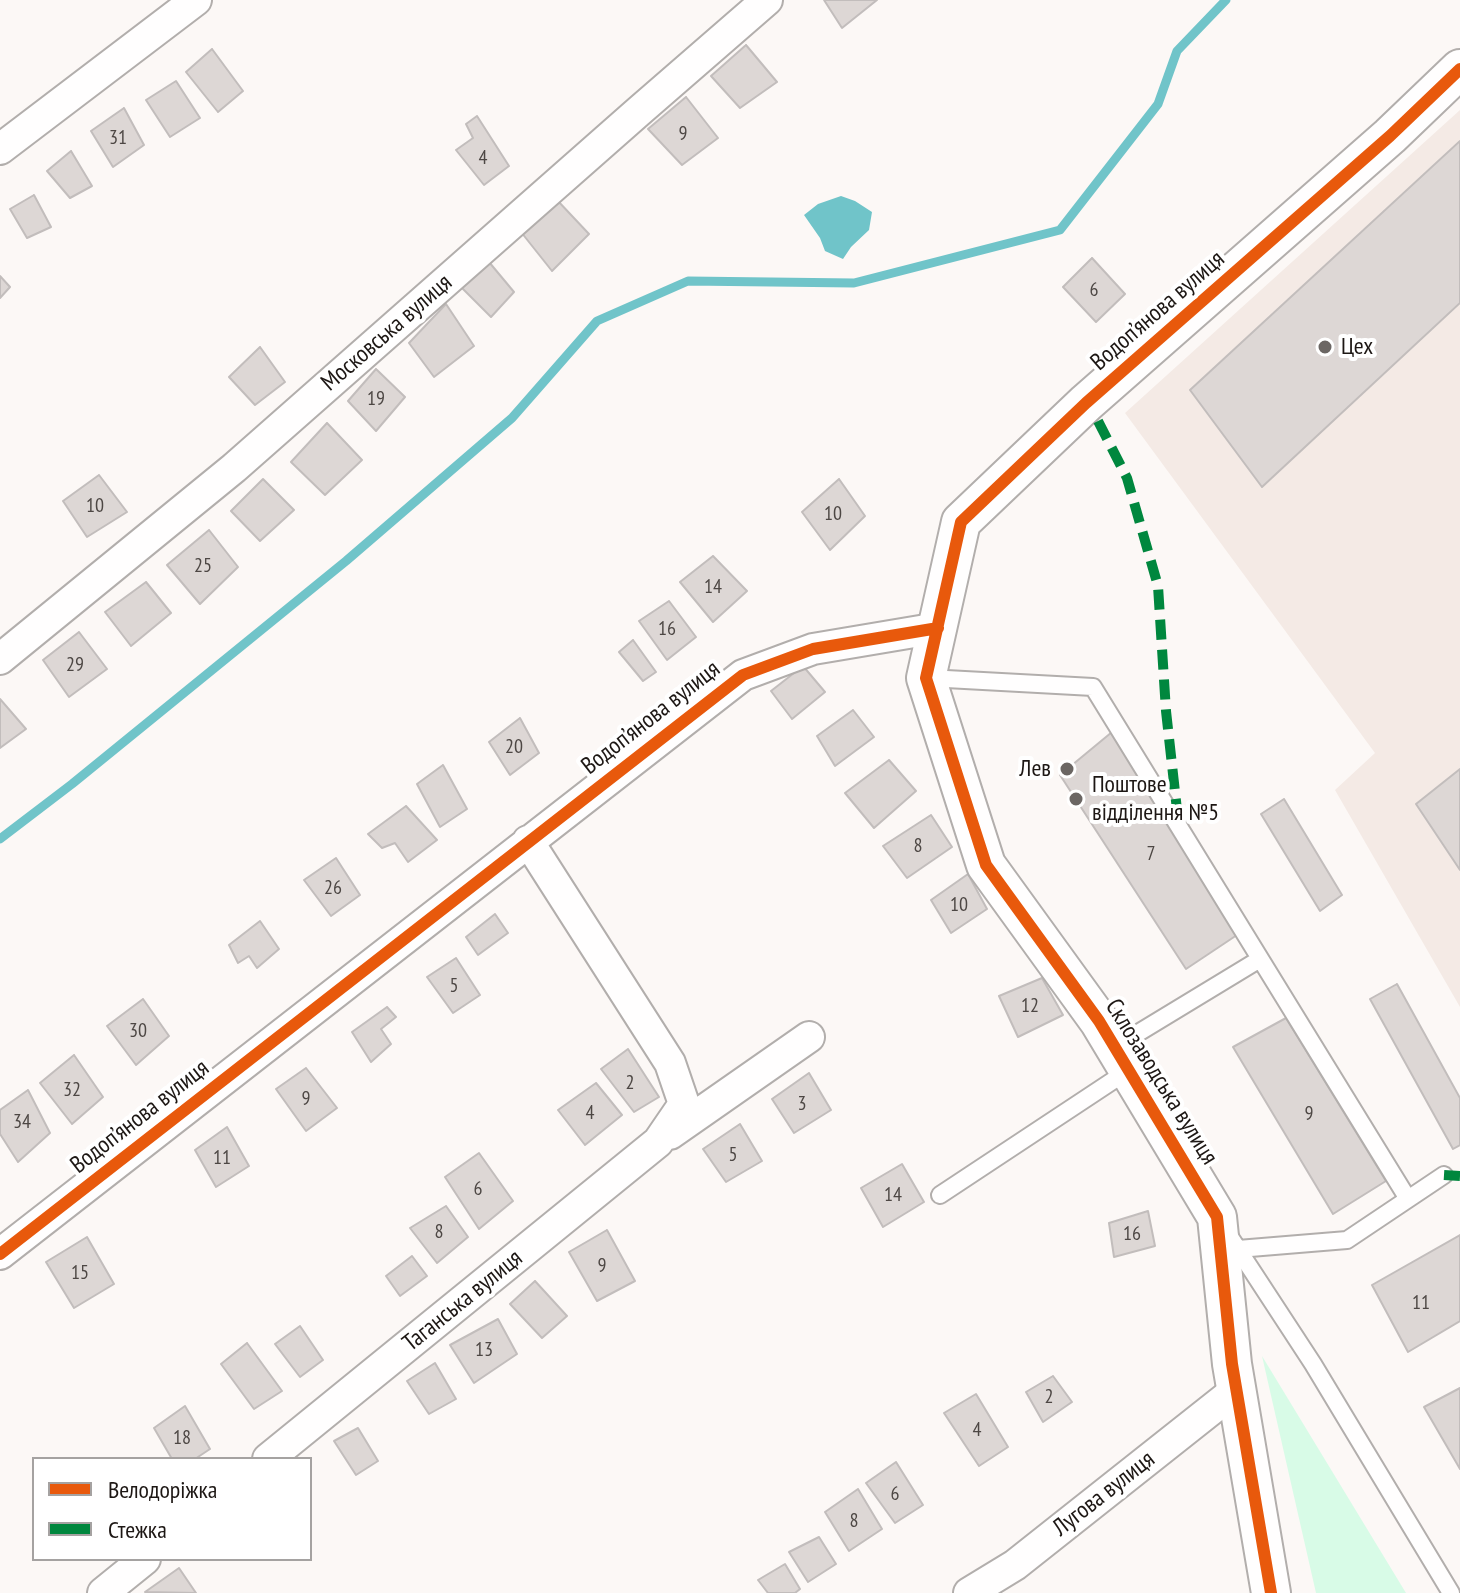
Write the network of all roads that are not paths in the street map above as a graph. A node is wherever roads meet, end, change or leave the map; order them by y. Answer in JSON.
{"nodes":[{"id":1,"x":196,"y":0,"type":"edge"},
{"id":2,"x":767,"y":0,"type":"edge"},
{"id":3,"x":1460,"y":69,"type":"edge"},
{"id":4,"x":0,"y":149,"type":"edge"},
{"id":5,"x":938,"y":628,"type":"junction"},
{"id":6,"x":0,"y":659,"type":"edge"},
{"id":7,"x":926,"y":678,"type":"junction"},
{"id":8,"x":528,"y":841,"type":"junction"},
{"id":9,"x":1260,"y":959,"type":"junction"},
{"id":10,"x":809,"y":1037,"type":"dead end"},
{"id":11,"x":1122,"y":1058,"type":"junction"},
{"id":12,"x":658,"y":1142,"type":"junction"},
{"id":13,"x":1444,"y":1175,"type":"dead end"},
{"id":14,"x":940,"y":1195,"type":"dead end"},
{"id":15,"x":1408,"y":1199,"type":"junction"},
{"id":16,"x":1217,"y":1217,"type":"junction"},
{"id":17,"x":1238,"y":1249,"type":"junction"},
{"id":18,"x":0,"y":1254,"type":"edge"},
{"id":19,"x":1236,"y":1390,"type":"junction"},
{"id":20,"x":270,"y":1457,"type":"edge"},
{"id":21,"x":143,"y":1561,"type":"edge"},
{"id":22,"x":103,"y":1593,"type":"edge"},
{"id":23,"x":969,"y":1593,"type":"edge"},
{"id":24,"x":1271,"y":1593,"type":"edge"},
{"id":25,"x":1451,"y":1593,"type":"edge"}],
"edges":[{"from":1,"to":4,"type":"street"},
{"from":2,"to":6,"type":"street","name":"Московська вулиця"},
{"from":3,"to":5,"type":"street","name":"Водоп’янова вулиця"},
{"from":5,"to":7,"type":"street"},
{"from":5,"to":8,"type":"street","name":"Водоп’янова вулиця"},
{"from":7,"to":9,"type":"lane"},
{"from":7,"to":11,"type":"street","name":"Склозаводська вулиця"},
{"from":8,"to":12,"type":"street","name":"Таганська вулиця"},
{"from":8,"to":18,"type":"street","name":"Водоп’янова вулиця"},
{"from":9,"to":11,"type":"lane"},
{"from":9,"to":15,"type":"lane"},
{"from":10,"to":12,"type":"street","name":"Таганська вулиця"},
{"from":11,"to":14,"type":"lane"},
{"from":11,"to":16,"type":"street","name":"Склозаводська вулиця"},
{"from":12,"to":20,"type":"street","name":"Таганська вулиця"},
{"from":13,"to":15,"type":"lane"},
{"from":15,"to":17,"type":"lane"},
{"from":16,"to":17,"type":"lane","name":"Склозаводська вулиця"},
{"from":16,"to":19,"type":"street","name":"Склозаводська вулиця"},
{"from":17,"to":25,"type":"lane","name":"Склозаводська вулиця"},
{"from":19,"to":23,"type":"street","name":"Лугова вулиця"},
{"from":19,"to":24,"type":"street","name":"Склозаводська вулиця"},
{"from":21,"to":22,"type":"street"}]}
